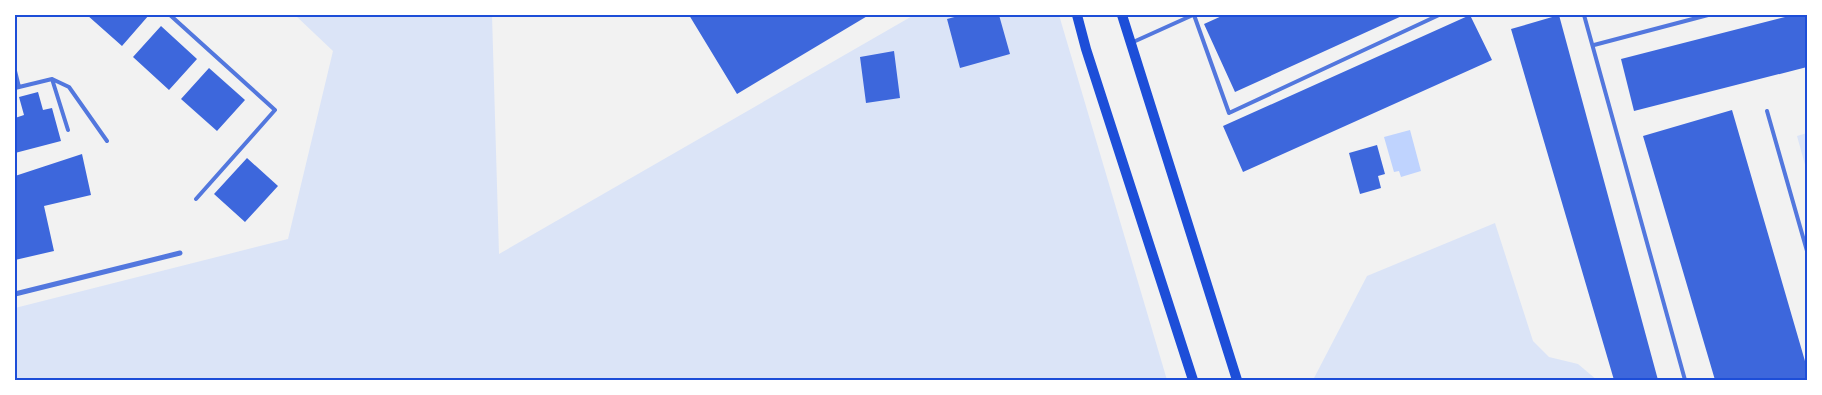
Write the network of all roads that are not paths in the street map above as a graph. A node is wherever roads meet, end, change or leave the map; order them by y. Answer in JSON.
{"nodes":[{"id":1,"x":170,"y":15,"type":"edge"},
{"id":2,"x":1077,"y":15,"type":"edge"},
{"id":3,"x":1122,"y":15,"type":"edge"},
{"id":4,"x":1193,"y":15,"type":"edge"},
{"id":5,"x":1439,"y":15,"type":"edge"},
{"id":6,"x":1584,"y":15,"type":"edge"},
{"id":7,"x":1708,"y":15,"type":"edge"},
{"id":8,"x":1130,"y":44,"type":"junction"},
{"id":9,"x":1594,"y":45,"type":"junction"},
{"id":10,"x":15,"y":71,"type":"edge"},
{"id":11,"x":52,"y":79,"type":"junction"},
{"id":12,"x":17,"y":88,"type":"edge"},
{"id":13,"x":1767,"y":111,"type":"dead end"},
{"id":14,"x":68,"y":130,"type":"dead end"},
{"id":15,"x":107,"y":141,"type":"dead end"},
{"id":16,"x":196,"y":199,"type":"dead end"},
{"id":17,"x":1807,"y":251,"type":"edge"},
{"id":18,"x":180,"y":253,"type":"dead end"},
{"id":19,"x":15,"y":294,"type":"edge"},
{"id":20,"x":1193,"y":380,"type":"edge"},
{"id":21,"x":1237,"y":380,"type":"edge"},
{"id":22,"x":1685,"y":380,"type":"edge"}],
"edges":[{"from":1,"to":16,"type":"lane"},
{"from":2,"to":20,"type":"main road"},
{"from":3,"to":8,"type":"main road"},
{"from":4,"to":5,"type":"lane"},
{"from":4,"to":8,"type":"lane"},
{"from":6,"to":9,"type":"lane"},
{"from":7,"to":9,"type":"lane"},
{"from":8,"to":21,"type":"main road"},
{"from":9,"to":22,"type":"lane"},
{"from":10,"to":12,"type":"lane"},
{"from":11,"to":12,"type":"lane"},
{"from":11,"to":14,"type":"lane"},
{"from":11,"to":15,"type":"lane"},
{"from":13,"to":17,"type":"lane"},
{"from":18,"to":19,"type":"street"}]}
